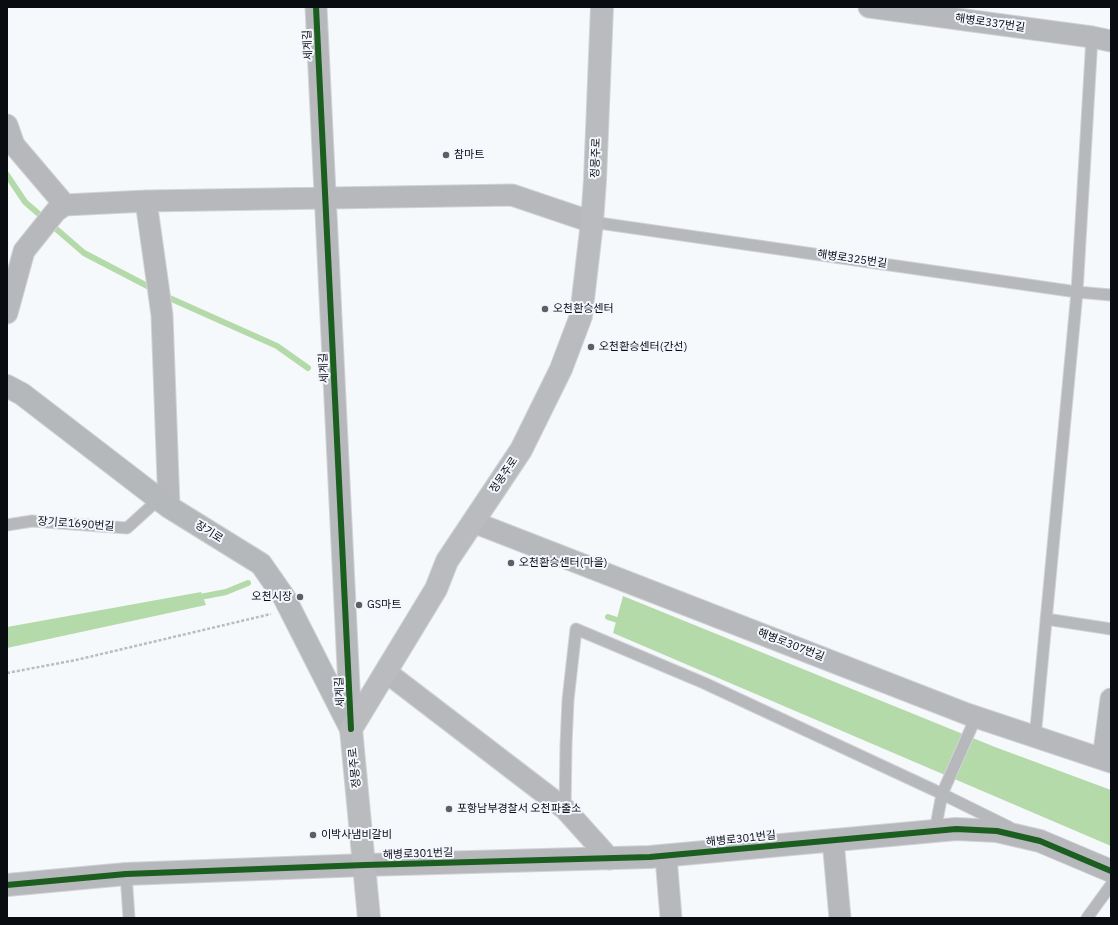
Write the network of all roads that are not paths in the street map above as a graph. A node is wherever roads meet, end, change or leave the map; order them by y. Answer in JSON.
{"nodes":[{"id":1,"x":316,"y":7,"type":"edge"},
{"id":2,"x":602,"y":7,"type":"edge"},
{"id":3,"x":869,"y":7,"type":"edge"},
{"id":4,"x":1101,"y":39,"type":"edge"},
{"id":5,"x":7,"y":125,"type":"edge"},
{"id":6,"x":326,"y":198,"type":"junction"},
{"id":7,"x":146,"y":201,"type":"junction"},
{"id":8,"x":60,"y":208,"type":"junction"},
{"id":9,"x":592,"y":222,"type":"junction"},
{"id":10,"x":1078,"y":292,"type":"junction"},
{"id":11,"x":1111,"y":295,"type":"edge"},
{"id":12,"x":7,"y":313,"type":"edge"},
{"id":13,"x":7,"y":386,"type":"edge"},
{"id":14,"x":164,"y":503,"type":"junction"},
{"id":15,"x":473,"y":522,"type":"junction"},
{"id":16,"x":7,"y":524,"type":"edge"},
{"id":17,"x":1046,"y":620,"type":"junction"},
{"id":18,"x":1111,"y":629,"type":"edge"},
{"id":19,"x":386,"y":672,"type":"junction"},
{"id":20,"x":1111,"y":700,"type":"edge"},
{"id":21,"x":975,"y":722,"type":"junction"},
{"id":22,"x":351,"y":729,"type":"junction"},
{"id":23,"x":1035,"y":738,"type":"junction"},
{"id":24,"x":1107,"y":761,"type":"edge"},
{"id":25,"x":943,"y":792,"type":"junction"},
{"id":26,"x":565,"y":809,"type":"junction"},
{"id":27,"x":935,"y":831,"type":"junction"},
{"id":28,"x":833,"y":840,"type":"junction"},
{"id":29,"x":1040,"y":842,"type":"junction"},
{"id":30,"x":666,"y":856,"type":"junction"},
{"id":31,"x":610,"y":859,"type":"junction"},
{"id":32,"x":365,"y":865,"type":"junction"},
{"id":33,"x":1111,"y":871,"type":"edge"},
{"id":34,"x":126,"y":874,"type":"junction"},
{"id":35,"x":7,"y":885,"type":"edge"},
{"id":36,"x":1111,"y":885,"type":"edge"},
{"id":37,"x":128,"y":918,"type":"edge"},
{"id":38,"x":369,"y":918,"type":"edge"},
{"id":39,"x":671,"y":918,"type":"edge"},
{"id":40,"x":840,"y":918,"type":"edge"},
{"id":41,"x":1087,"y":918,"type":"edge"}],
"edges":[{"from":1,"to":6,"type":"street","name":"세계길"},
{"from":2,"to":9,"type":"main road","name":"정몽주로"},
{"from":3,"to":4,"type":"street","name":"해병로337번길"},
{"from":4,"to":10,"type":"lane"},
{"from":5,"to":8,"type":"street"},
{"from":6,"to":7,"type":"street"},
{"from":6,"to":9,"type":"street"},
{"from":6,"to":22,"type":"street","name":"세계길"},
{"from":7,"to":8,"type":"street"},
{"from":7,"to":14,"type":"street"},
{"from":8,"to":12,"type":"street"},
{"from":9,"to":10,"type":"lane","name":"해병로325번길"},
{"from":9,"to":15,"type":"main road","name":"정몽주로"},
{"from":10,"to":11,"type":"lane","name":"해병로325번길"},
{"from":10,"to":17,"type":"lane"},
{"from":13,"to":14,"type":"main road","name":"장기로"},
{"from":14,"to":16,"type":"lane","name":"장기로1690번길"},
{"from":14,"to":22,"type":"main road","name":"장기로"},
{"from":15,"to":19,"type":"main road","name":"정몽주로"},
{"from":15,"to":21,"type":"street","name":"해병로307번길"},
{"from":17,"to":18,"type":"lane"},
{"from":17,"to":23,"type":"lane"},
{"from":19,"to":22,"type":"main road","name":"정몽주로"},
{"from":19,"to":26,"type":"street"},
{"from":20,"to":24,"type":"street"},
{"from":21,"to":23,"type":"street","name":"해병로307번길"},
{"from":21,"to":25,"type":"lane"},
{"from":22,"to":32,"type":"main road","name":"정몽주로"},
{"from":23,"to":24,"type":"street","name":"해병로307번길"},
{"from":25,"to":26,"type":"lane"},
{"from":25,"to":27,"type":"lane"},
{"from":25,"to":29,"type":"lane"},
{"from":26,"to":31,"type":"street"},
{"from":27,"to":28,"type":"street","name":"해병로301번길"},
{"from":27,"to":29,"type":"street","name":"해병로301번길"},
{"from":28,"to":30,"type":"street","name":"해병로301번길"},
{"from":28,"to":40,"type":"street"},
{"from":29,"to":33,"type":"street","name":"해병로301번길"},
{"from":30,"to":31,"type":"street","name":"해병로301번길"},
{"from":30,"to":39,"type":"street"},
{"from":31,"to":32,"type":"street","name":"해병로301번길"},
{"from":32,"to":34,"type":"street","name":"해병로301번길"},
{"from":32,"to":38,"type":"main road","name":"정몽주로"},
{"from":34,"to":35,"type":"street","name":"해병로301번길"},
{"from":34,"to":37,"type":"lane"},
{"from":36,"to":41,"type":"lane"}]}
